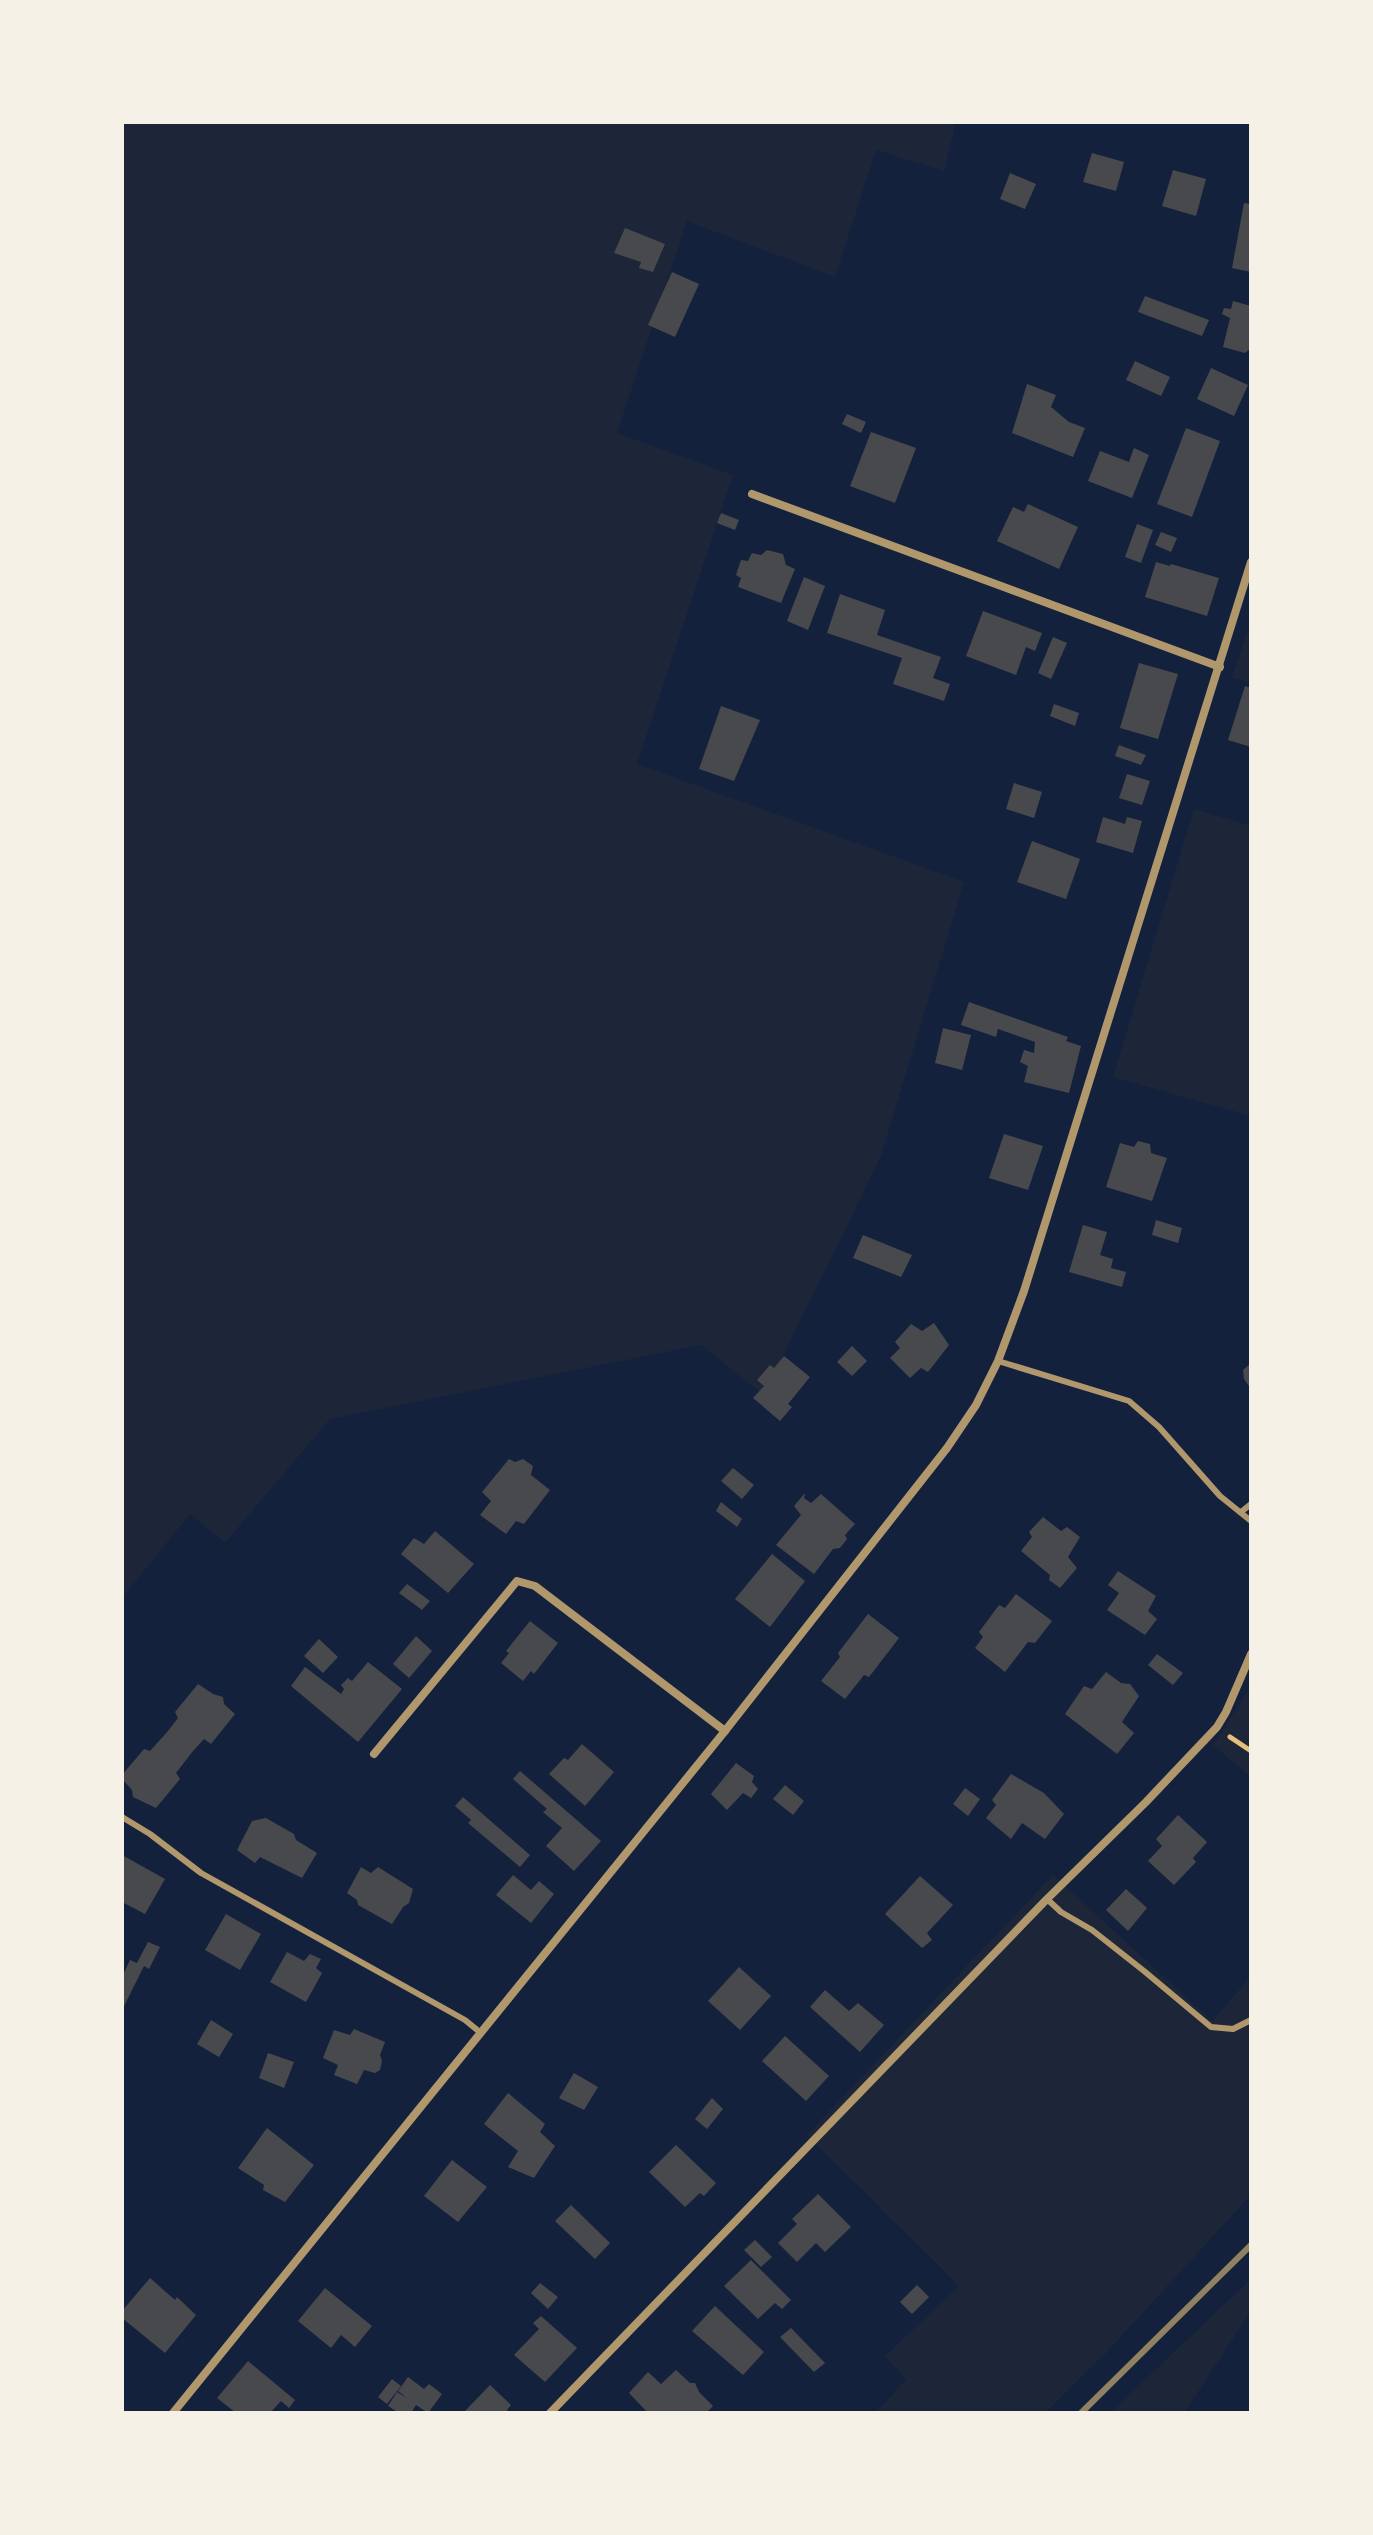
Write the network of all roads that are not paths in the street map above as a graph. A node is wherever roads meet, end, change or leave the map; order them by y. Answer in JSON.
{"nodes":[{"id":1,"x":752,"y":494,"type":"dead end"},
{"id":2,"x":1251,"y":562,"type":"edge"},
{"id":3,"x":1220,"y":667,"type":"junction"},
{"id":4,"x":998,"y":1361,"type":"junction"},
{"id":5,"x":1251,"y":1504,"type":"edge"},
{"id":6,"x":1241,"y":1512,"type":"junction"},
{"id":7,"x":1251,"y":1521,"type":"edge"},
{"id":8,"x":1251,"y":1654,"type":"edge"},
{"id":9,"x":725,"y":1731,"type":"junction"},
{"id":10,"x":374,"y":1754,"type":"dead end"},
{"id":11,"x":122,"y":1817,"type":"edge"},
{"id":12,"x":1047,"y":1899,"type":"junction"},
{"id":13,"x":1251,"y":2020,"type":"edge"},
{"id":14,"x":481,"y":2033,"type":"junction"},
{"id":15,"x":173,"y":2413,"type":"edge"},
{"id":16,"x":550,"y":2413,"type":"edge"}],
"edges":[{"from":1,"to":3,"type":"street"},
{"from":2,"to":3,"type":"street"},
{"from":3,"to":4,"type":"street"},
{"from":4,"to":6,"type":"lane"},
{"from":4,"to":9,"type":"street"},
{"from":5,"to":6,"type":"lane"},
{"from":6,"to":7,"type":"lane"},
{"from":8,"to":12,"type":"street"},
{"from":9,"to":10,"type":"street"},
{"from":9,"to":14,"type":"street"},
{"from":11,"to":14,"type":"lane"},
{"from":12,"to":13,"type":"lane"},
{"from":12,"to":16,"type":"street"},
{"from":14,"to":15,"type":"street"}]}
